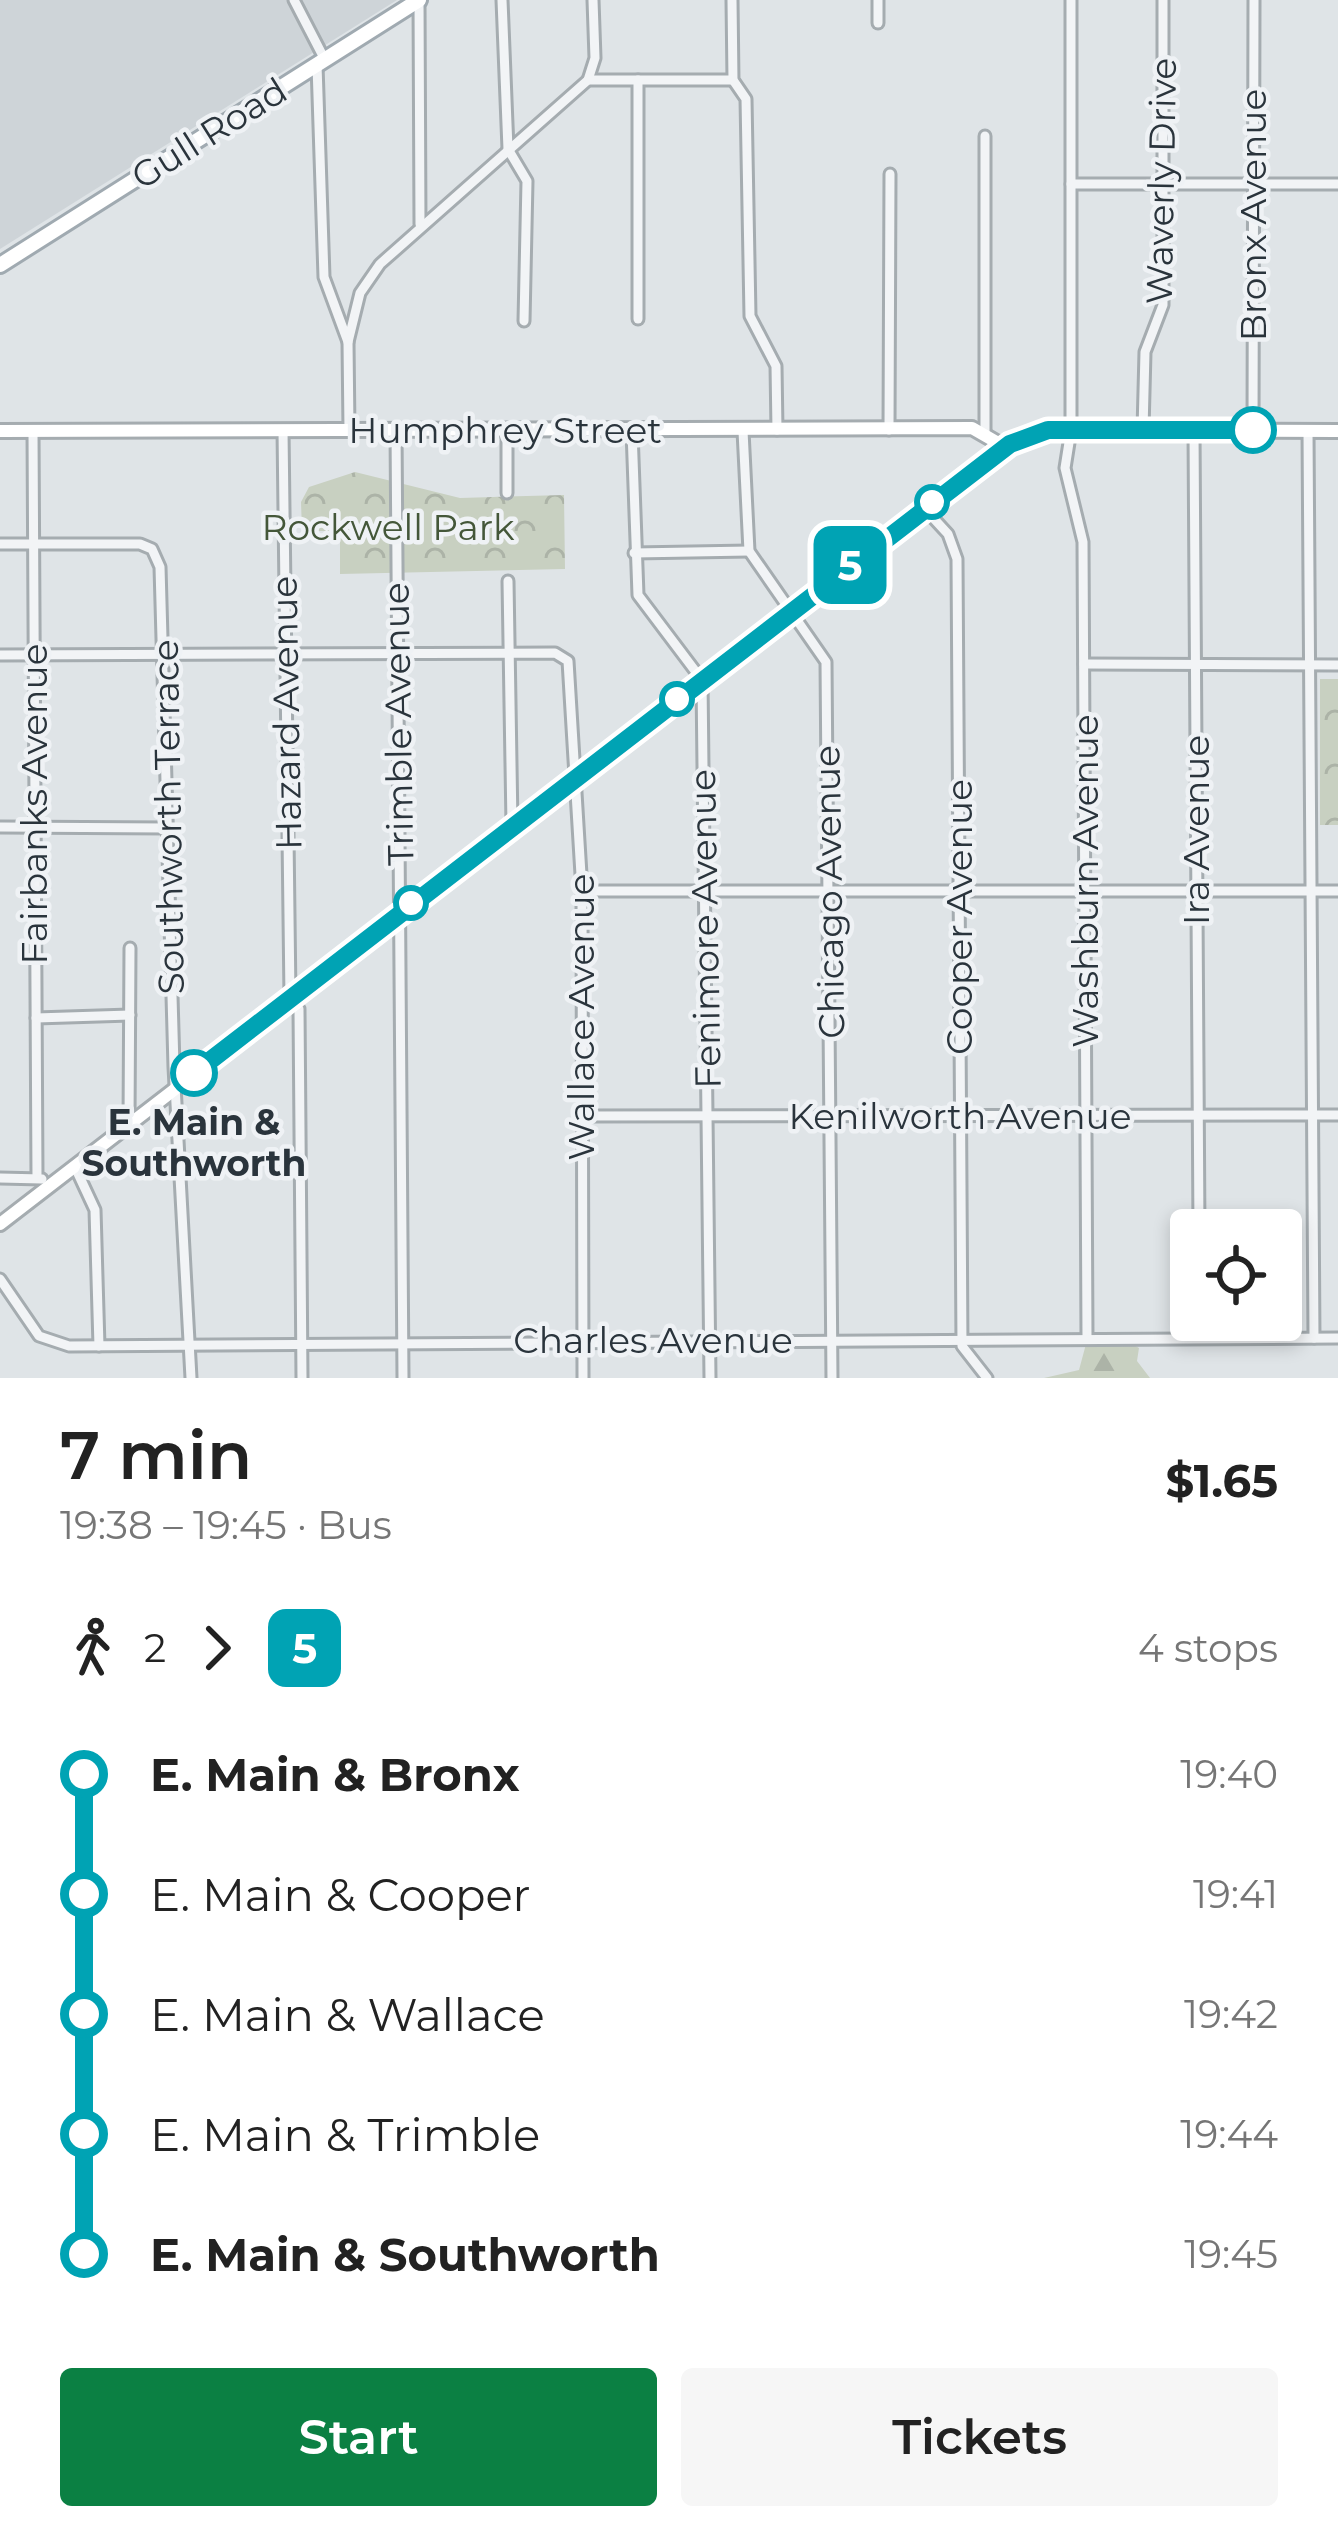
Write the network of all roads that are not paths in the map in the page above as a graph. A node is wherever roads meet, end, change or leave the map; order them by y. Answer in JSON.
{"nodes":[{"id":1,"x":294,"y":0,"type":"edge"},
{"id":2,"x":419,"y":0,"type":"edge"},
{"id":3,"x":502,"y":0,"type":"edge"},
{"id":4,"x":593,"y":0,"type":"edge"},
{"id":5,"x":732,"y":0,"type":"edge"},
{"id":6,"x":878,"y":0,"type":"edge"},
{"id":7,"x":1071,"y":0,"type":"edge"},
{"id":8,"x":1162,"y":0,"type":"edge"},
{"id":9,"x":1254,"y":0,"type":"edge"},
{"id":10,"x":878,"y":23,"type":"dead end"},
{"id":11,"x":321,"y":62,"type":"junction"},
{"id":12,"x":587,"y":80,"type":"junction"},
{"id":13,"x":638,"y":80,"type":"junction"},
{"id":14,"x":733,"y":80,"type":"junction"},
{"id":15,"x":985,"y":136,"type":"dead end"},
{"id":16,"x":508,"y":149,"type":"junction"},
{"id":17,"x":890,"y":174,"type":"dead end"},
{"id":18,"x":1071,"y":184,"type":"junction"},
{"id":19,"x":1163,"y":184,"type":"junction"},
{"id":20,"x":1253,"y":184,"type":"junction"},
{"id":21,"x":1338,"y":184,"type":"edge"},
{"id":22,"x":420,"y":224,"type":"junction"},
{"id":23,"x":0,"y":265,"type":"edge"},
{"id":24,"x":638,"y":319,"type":"dead end"},
{"id":25,"x":524,"y":321,"type":"dead end"},
{"id":26,"x":348,"y":343,"type":"junction"},
{"id":27,"x":284,"y":430,"type":"junction"},
{"id":28,"x":349,"y":430,"type":"junction"},
{"id":29,"x":396,"y":430,"type":"junction"},
{"id":30,"x":742,"y":430,"type":"junction"},
{"id":31,"x":778,"y":430,"type":"junction"},
{"id":32,"x":890,"y":430,"type":"junction"},
{"id":33,"x":1071,"y":430,"type":"junction"},
{"id":34,"x":1143,"y":430,"type":"junction"},
{"id":35,"x":1194,"y":430,"type":"junction"},
{"id":36,"x":1253,"y":430,"type":"junction"},
{"id":37,"x":1308,"y":430,"type":"junction"},
{"id":38,"x":1338,"y":430,"type":"edge"},
{"id":39,"x":0,"y":431,"type":"edge"},
{"id":40,"x":33,"y":431,"type":"junction"},
{"id":41,"x":507,"y":431,"type":"junction"},
{"id":42,"x":632,"y":431,"type":"junction"},
{"id":43,"x":985,"y":433,"type":"junction"},
{"id":44,"x":1005,"y":447,"type":"junction"},
{"id":45,"x":507,"y":494,"type":"dead end"},
{"id":46,"x":924,"y":508,"type":"junction"},
{"id":47,"x":0,"y":544,"type":"edge"},
{"id":48,"x":34,"y":544,"type":"junction"},
{"id":49,"x":748,"y":550,"type":"junction"},
{"id":50,"x":634,"y":553,"type":"junction"},
{"id":51,"x":508,"y":581,"type":"dead end"},
{"id":52,"x":792,"y":610,"type":"junction"},
{"id":53,"x":510,"y":654,"type":"junction"},
{"id":54,"x":0,"y":655,"type":"edge"},
{"id":55,"x":33,"y":655,"type":"junction"},
{"id":56,"x":286,"y":655,"type":"junction"},
{"id":57,"x":396,"y":655,"type":"junction"},
{"id":58,"x":164,"y":656,"type":"junction"},
{"id":59,"x":1084,"y":664,"type":"junction"},
{"id":60,"x":1338,"y":664,"type":"edge"},
{"id":61,"x":1195,"y":665,"type":"junction"},
{"id":62,"x":1310,"y":665,"type":"junction"},
{"id":63,"x":702,"y":680,"type":"junction"},
{"id":64,"x":579,"y":774,"type":"junction"},
{"id":65,"x":512,"y":826,"type":"junction"},
{"id":66,"x":0,"y":827,"type":"edge"},
{"id":67,"x":34,"y":827,"type":"junction"},
{"id":68,"x":166,"y":828,"type":"junction"},
{"id":69,"x":1084,"y":889,"type":"junction"},
{"id":70,"x":830,"y":890,"type":"junction"},
{"id":71,"x":1196,"y":890,"type":"junction"},
{"id":72,"x":582,"y":891,"type":"junction"},
{"id":73,"x":707,"y":891,"type":"junction"},
{"id":74,"x":960,"y":891,"type":"junction"},
{"id":75,"x":1311,"y":891,"type":"junction"},
{"id":76,"x":1338,"y":891,"type":"edge"},
{"id":77,"x":400,"y":912,"type":"junction"},
{"id":78,"x":130,"y":948,"type":"dead end"},
{"id":79,"x":290,"y":997,"type":"junction"},
{"id":80,"x":130,"y":1016,"type":"junction"},
{"id":81,"x":36,"y":1018,"type":"junction"},
{"id":82,"x":178,"y":1086,"type":"junction"},
{"id":83,"x":960,"y":1115,"type":"junction"},
{"id":84,"x":1085,"y":1115,"type":"junction"},
{"id":85,"x":1198,"y":1115,"type":"junction"},
{"id":86,"x":1312,"y":1115,"type":"junction"},
{"id":87,"x":1338,"y":1115,"type":"edge"},
{"id":88,"x":581,"y":1116,"type":"junction"},
{"id":89,"x":707,"y":1116,"type":"junction"},
{"id":90,"x":831,"y":1117,"type":"junction"},
{"id":91,"x":129,"y":1123,"type":"junction"},
{"id":92,"x":75,"y":1167,"type":"junction"},
{"id":93,"x":37,"y":1177,"type":"junction"},
{"id":94,"x":0,"y":1178,"type":"edge"},
{"id":95,"x":53,"y":1184,"type":"junction"},
{"id":96,"x":1199,"y":1209,"type":"edge"},
{"id":97,"x":0,"y":1224,"type":"edge"},
{"id":98,"x":0,"y":1279,"type":"edge"},
{"id":99,"x":1087,"y":1337,"type":"junction"},
{"id":100,"x":1170,"y":1337,"type":"edge"},
{"id":101,"x":962,"y":1338,"type":"junction"},
{"id":102,"x":1302,"y":1338,"type":"edge"},
{"id":103,"x":1314,"y":1338,"type":"junction"},
{"id":104,"x":1338,"y":1338,"type":"edge"},
{"id":105,"x":584,"y":1340,"type":"junction"},
{"id":106,"x":710,"y":1340,"type":"junction"},
{"id":107,"x":834,"y":1340,"type":"junction"},
{"id":108,"x":403,"y":1342,"type":"junction"},
{"id":109,"x":303,"y":1343,"type":"junction"},
{"id":110,"x":190,"y":1344,"type":"junction"},
{"id":111,"x":99,"y":1346,"type":"junction"},
{"id":112,"x":191,"y":1378,"type":"edge"},
{"id":113,"x":302,"y":1378,"type":"edge"},
{"id":114,"x":403,"y":1378,"type":"edge"},
{"id":115,"x":583,"y":1378,"type":"edge"},
{"id":116,"x":710,"y":1378,"type":"edge"},
{"id":117,"x":832,"y":1378,"type":"edge"},
{"id":118,"x":987,"y":1378,"type":"edge"}],
"edges":[{"from":1,"to":11,"type":"street"},
{"from":2,"to":11,"type":"main road","name":"Gull Road"},
{"from":2,"to":22,"type":"street"},
{"from":3,"to":16,"type":"street"},
{"from":4,"to":12,"type":"street"},
{"from":5,"to":14,"type":"street"},
{"from":6,"to":10,"type":"street"},
{"from":7,"to":18,"type":"street","name":"Washburn Avenue"},
{"from":8,"to":19,"type":"street","name":"Waverly Drive"},
{"from":9,"to":20,"type":"street","name":"Bronx Avenue"},
{"from":11,"to":23,"type":"main road","name":"Gull Road"},
{"from":11,"to":26,"type":"street"},
{"from":12,"to":13,"type":"street"},
{"from":12,"to":16,"type":"street"},
{"from":13,"to":14,"type":"street"},
{"from":13,"to":24,"type":"street"},
{"from":14,"to":31,"type":"street"},
{"from":15,"to":43,"type":"street"},
{"from":16,"to":22,"type":"street"},
{"from":16,"to":25,"type":"street"},
{"from":17,"to":32,"type":"street"},
{"from":18,"to":19,"type":"street"},
{"from":18,"to":33,"type":"street","name":"Washburn Avenue"},
{"from":19,"to":20,"type":"street"},
{"from":19,"to":34,"type":"street","name":"Waverly Drive"},
{"from":20,"to":21,"type":"street"},
{"from":20,"to":36,"type":"street","name":"Bronx Avenue"},
{"from":22,"to":26,"type":"street"},
{"from":26,"to":28,"type":"street"},
{"from":27,"to":28,"type":"street","name":"Humphrey Street"},
{"from":27,"to":40,"type":"street","name":"Humphrey Street"},
{"from":27,"to":56,"type":"street","name":"Hazard Avenue"},
{"from":28,"to":29,"type":"street","name":"Humphrey Street"},
{"from":29,"to":41,"type":"street","name":"Humphrey Street"},
{"from":29,"to":57,"type":"street","name":"Trimble Avenue"},
{"from":30,"to":31,"type":"street","name":"Humphrey Street"},
{"from":30,"to":42,"type":"street","name":"Humphrey Street"},
{"from":30,"to":49,"type":"street"},
{"from":31,"to":32,"type":"street","name":"Humphrey Street"},
{"from":32,"to":43,"type":"street","name":"Humphrey Street"},
{"from":33,"to":34,"type":"street"},
{"from":33,"to":44,"type":"street"},
{"from":33,"to":59,"type":"street","name":"Washburn Avenue"},
{"from":34,"to":35,"type":"street"},
{"from":35,"to":36,"type":"street"},
{"from":35,"to":61,"type":"street","name":"Ira Avenue"},
{"from":36,"to":37,"type":"street"},
{"from":37,"to":38,"type":"street"},
{"from":37,"to":62,"type":"street"},
{"from":39,"to":40,"type":"street","name":"Humphrey Street"},
{"from":40,"to":48,"type":"street","name":"Fairbanks Avenue"},
{"from":41,"to":42,"type":"street","name":"Humphrey Street"},
{"from":41,"to":45,"type":"street"},
{"from":42,"to":50,"type":"street"},
{"from":43,"to":44,"type":"street"},
{"from":44,"to":46,"type":"street"},
{"from":46,"to":52,"type":"street"},
{"from":46,"to":74,"type":"street","name":"Cooper Avenue"},
{"from":47,"to":48,"type":"street"},
{"from":48,"to":55,"type":"street","name":"Fairbanks Avenue"},
{"from":48,"to":58,"type":"street","name":"Southworth Terrace"},
{"from":49,"to":50,"type":"street"},
{"from":49,"to":52,"type":"street","name":"Chicago Avenue"},
{"from":50,"to":63,"type":"street"},
{"from":51,"to":53,"type":"street"},
{"from":52,"to":63,"type":"street"},
{"from":52,"to":70,"type":"street","name":"Chicago Avenue"},
{"from":53,"to":57,"type":"street"},
{"from":53,"to":64,"type":"street","name":"Wallace Avenue"},
{"from":53,"to":65,"type":"street"},
{"from":54,"to":55,"type":"street"},
{"from":55,"to":58,"type":"street"},
{"from":55,"to":67,"type":"street","name":"Fairbanks Avenue"},
{"from":56,"to":57,"type":"street"},
{"from":56,"to":58,"type":"street"},
{"from":56,"to":79,"type":"street","name":"Hazard Avenue"},
{"from":57,"to":77,"type":"street","name":"Trimble Avenue"},
{"from":58,"to":68,"type":"street","name":"Southworth Terrace"},
{"from":59,"to":61,"type":"street"},
{"from":59,"to":69,"type":"street","name":"Washburn Avenue"},
{"from":60,"to":62,"type":"street"},
{"from":61,"to":62,"type":"street"},
{"from":61,"to":71,"type":"street","name":"Ira Avenue"},
{"from":62,"to":75,"type":"street"},
{"from":63,"to":64,"type":"street"},
{"from":63,"to":73,"type":"street","name":"Fenimore Avenue"},
{"from":64,"to":65,"type":"street"},
{"from":64,"to":72,"type":"street","name":"Wallace Avenue"},
{"from":65,"to":77,"type":"street"},
{"from":66,"to":67,"type":"street"},
{"from":67,"to":68,"type":"street"},
{"from":67,"to":81,"type":"street","name":"Fairbanks Avenue"},
{"from":68,"to":82,"type":"street","name":"Southworth Terrace"},
{"from":69,"to":71,"type":"street"},
{"from":69,"to":74,"type":"street"},
{"from":69,"to":84,"type":"street","name":"Washburn Avenue"},
{"from":70,"to":73,"type":"street"},
{"from":70,"to":74,"type":"street"},
{"from":70,"to":90,"type":"street","name":"Chicago Avenue"},
{"from":71,"to":75,"type":"street"},
{"from":71,"to":85,"type":"street","name":"Ira Avenue"},
{"from":72,"to":73,"type":"street"},
{"from":72,"to":88,"type":"street","name":"Wallace Avenue"},
{"from":73,"to":89,"type":"street","name":"Fenimore Avenue"},
{"from":74,"to":83,"type":"street","name":"Cooper Avenue"},
{"from":75,"to":76,"type":"street"},
{"from":75,"to":86,"type":"street"},
{"from":77,"to":79,"type":"street"},
{"from":77,"to":108,"type":"street","name":"Trimble Avenue"},
{"from":78,"to":80,"type":"street"},
{"from":79,"to":82,"type":"street"},
{"from":79,"to":109,"type":"street","name":"Hazard Avenue"},
{"from":80,"to":81,"type":"street"},
{"from":80,"to":91,"type":"street"},
{"from":81,"to":93,"type":"street","name":"Fairbanks Avenue"},
{"from":82,"to":91,"type":"street"},
{"from":82,"to":110,"type":"street","name":"Southworth Terrace"},
{"from":83,"to":84,"type":"street","name":"Kenilworth Avenue"},
{"from":83,"to":90,"type":"street","name":"Kenilworth Avenue"},
{"from":83,"to":101,"type":"street","name":"Cooper Avenue"},
{"from":84,"to":85,"type":"street","name":"Kenilworth Avenue"},
{"from":84,"to":99,"type":"street","name":"Washburn Avenue"},
{"from":85,"to":86,"type":"street","name":"Kenilworth Avenue"},
{"from":85,"to":96,"type":"street","name":"Ira Avenue"},
{"from":86,"to":87,"type":"street","name":"Kenilworth Avenue"},
{"from":86,"to":103,"type":"street"},
{"from":88,"to":89,"type":"street","name":"Kenilworth Avenue"},
{"from":88,"to":105,"type":"street","name":"Wallace Avenue"},
{"from":89,"to":90,"type":"street","name":"Kenilworth Avenue"},
{"from":89,"to":106,"type":"street","name":"Fenimore Avenue"},
{"from":90,"to":107,"type":"street","name":"Chicago Avenue"},
{"from":91,"to":92,"type":"street"},
{"from":92,"to":95,"type":"street"},
{"from":92,"to":111,"type":"street"},
{"from":93,"to":94,"type":"street"},
{"from":93,"to":95,"type":"street"},
{"from":95,"to":97,"type":"street"},
{"from":98,"to":111,"type":"street","name":"Charles Avenue"},
{"from":99,"to":100,"type":"street","name":"Charles Avenue"},
{"from":99,"to":101,"type":"street","name":"Charles Avenue"},
{"from":101,"to":107,"type":"street","name":"Charles Avenue"},
{"from":101,"to":118,"type":"street"},
{"from":102,"to":103,"type":"street","name":"Charles Avenue"},
{"from":103,"to":104,"type":"street","name":"Charles Avenue"},
{"from":105,"to":106,"type":"street","name":"Charles Avenue"},
{"from":105,"to":108,"type":"street","name":"Charles Avenue"},
{"from":105,"to":115,"type":"street","name":"Wallace Avenue"},
{"from":106,"to":107,"type":"street","name":"Charles Avenue"},
{"from":106,"to":116,"type":"street","name":"Fenimore Avenue"},
{"from":107,"to":117,"type":"street","name":"Chicago Avenue"},
{"from":108,"to":109,"type":"street","name":"Charles Avenue"},
{"from":108,"to":114,"type":"street","name":"Trimble Avenue"},
{"from":109,"to":110,"type":"street","name":"Charles Avenue"},
{"from":109,"to":113,"type":"street","name":"Hazard Avenue"},
{"from":110,"to":111,"type":"street","name":"Charles Avenue"},
{"from":110,"to":112,"type":"street","name":"Southworth Terrace"}]}
